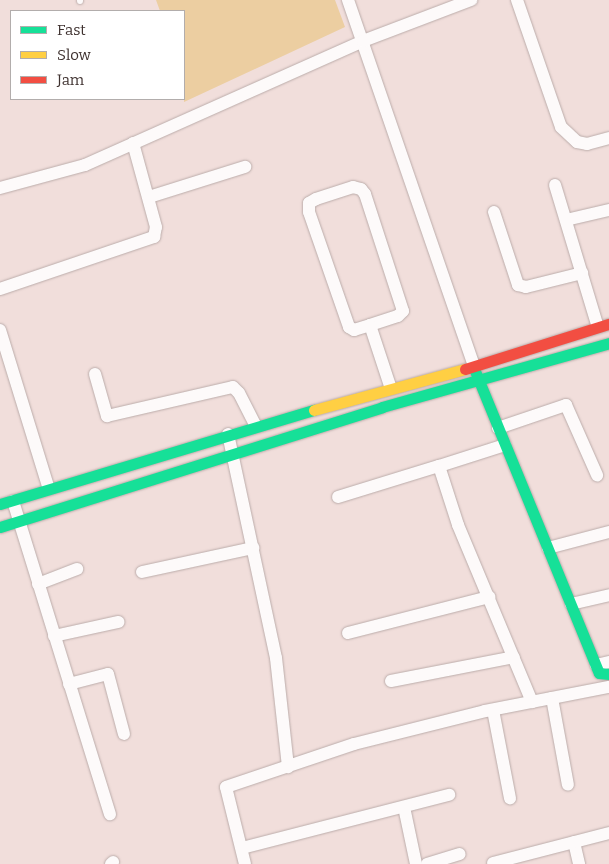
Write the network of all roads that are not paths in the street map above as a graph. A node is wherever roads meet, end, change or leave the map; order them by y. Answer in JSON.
{"nodes":[{"id":1,"x":348,"y":0,"type":"edge"},
{"id":2,"x":470,"y":0,"type":"edge"},
{"id":3,"x":517,"y":0,"type":"edge"},
{"id":4,"x":363,"y":40,"type":"junction"},
{"id":5,"x":609,"y":138,"type":"edge"},
{"id":6,"x":134,"y":144,"type":"junction"},
{"id":7,"x":245,"y":167,"type":"dead end"},
{"id":8,"x":555,"y":185,"type":"dead end"},
{"id":9,"x":0,"y":188,"type":"edge"},
{"id":10,"x":149,"y":197,"type":"junction"},
{"id":11,"x":609,"y":210,"type":"edge"},
{"id":12,"x":494,"y":212,"type":"dead end"},
{"id":13,"x":566,"y":220,"type":"junction"},
{"id":14,"x":582,"y":273,"type":"junction"},
{"id":15,"x":0,"y":289,"type":"edge"},
{"id":16,"x":370,"y":325,"type":"junction"},
{"id":17,"x":603,"y":326,"type":"edge"},
{"id":18,"x":0,"y":330,"type":"edge"},
{"id":19,"x":609,"y":343,"type":"edge"},
{"id":20,"x":474,"y":366,"type":"junction"},
{"id":21,"x":95,"y":374,"type":"dead end"},
{"id":22,"x":478,"y":382,"type":"junction"},
{"id":23,"x":391,"y":389,"type":"junction"},
{"id":24,"x":256,"y":426,"type":"junction"},
{"id":25,"x":498,"y":428,"type":"junction"},
{"id":26,"x":228,"y":434,"type":"junction"},
{"id":27,"x":505,"y":446,"type":"junction"},
{"id":28,"x":234,"y":455,"type":"junction"},
{"id":29,"x":439,"y":466,"type":"junction"},
{"id":30,"x":597,"y":475,"type":"dead end"},
{"id":31,"x":49,"y":489,"type":"junction"},
{"id":32,"x":338,"y":497,"type":"dead end"},
{"id":33,"x":13,"y":500,"type":"junction"},
{"id":34,"x":0,"y":504,"type":"edge"},
{"id":35,"x":19,"y":522,"type":"junction"},
{"id":36,"x":0,"y":527,"type":"edge"},
{"id":37,"x":609,"y":532,"type":"edge"},
{"id":38,"x":253,"y":548,"type":"junction"},
{"id":39,"x":548,"y":548,"type":"junction"},
{"id":40,"x":78,"y":569,"type":"dead end"},
{"id":41,"x":142,"y":572,"type":"dead end"},
{"id":42,"x":38,"y":584,"type":"junction"},
{"id":43,"x":609,"y":595,"type":"edge"},
{"id":44,"x":489,"y":597,"type":"junction"},
{"id":45,"x":571,"y":604,"type":"junction"},
{"id":46,"x":118,"y":622,"type":"dead end"},
{"id":47,"x":348,"y":633,"type":"dead end"},
{"id":48,"x":54,"y":636,"type":"junction"},
{"id":49,"x":514,"y":657,"type":"junction"},
{"id":50,"x":609,"y":662,"type":"edge"},
{"id":51,"x":596,"y":665,"type":"junction"},
{"id":52,"x":609,"y":674,"type":"edge"},
{"id":53,"x":391,"y":681,"type":"dead end"},
{"id":54,"x":69,"y":684,"type":"junction"},
{"id":55,"x":609,"y":687,"type":"edge"},
{"id":56,"x":552,"y":698,"type":"junction"},
{"id":57,"x":532,"y":702,"type":"junction"},
{"id":58,"x":493,"y":710,"type":"junction"},
{"id":59,"x":124,"y":734,"type":"dead end"},
{"id":60,"x":288,"y":766,"type":"junction"},
{"id":61,"x":568,"y":785,"type":"dead end"},
{"id":62,"x":449,"y":795,"type":"dead end"},
{"id":63,"x":510,"y":798,"type":"dead end"},
{"id":64,"x":404,"y":807,"type":"junction"},
{"id":65,"x":110,"y":814,"type":"dead end"},
{"id":66,"x":609,"y":833,"type":"edge"},
{"id":67,"x":574,"y":842,"type":"junction"},
{"id":68,"x":242,"y":848,"type":"junction"},
{"id":69,"x":460,"y":854,"type":"dead end"},
{"id":70,"x":529,"y":859,"type":"edge"},
{"id":71,"x":493,"y":863,"type":"edge"},
{"id":72,"x":245,"y":864,"type":"edge"},
{"id":73,"x":416,"y":864,"type":"edge"},
{"id":74,"x":427,"y":864,"type":"edge"},
{"id":75,"x":579,"y":864,"type":"edge"}],
"edges":[{"from":1,"to":4,"type":"street"},
{"from":2,"to":4,"type":"street"},
{"from":3,"to":5,"type":"street"},
{"from":4,"to":6,"type":"street"},
{"from":4,"to":20,"type":"street"},
{"from":6,"to":9,"type":"street"},
{"from":6,"to":10,"type":"street"},
{"from":7,"to":10,"type":"street"},
{"from":8,"to":13,"type":"street"},
{"from":10,"to":15,"type":"street"},
{"from":11,"to":13,"type":"street"},
{"from":12,"to":14,"type":"street"},
{"from":13,"to":14,"type":"street"},
{"from":14,"to":17,"type":"street"},
{"from":16,"to":16,"type":"street"},
{"from":16,"to":23,"type":"street"},
{"from":17,"to":20,"type":"street"},
{"from":18,"to":31,"type":"street"},
{"from":19,"to":22,"type":"street"},
{"from":20,"to":22,"type":"street"},
{"from":20,"to":23,"type":"street"},
{"from":21,"to":24,"type":"street"},
{"from":22,"to":25,"type":"street"},
{"from":22,"to":28,"type":"street"},
{"from":23,"to":24,"type":"street"},
{"from":24,"to":26,"type":"street"},
{"from":25,"to":27,"type":"street"},
{"from":25,"to":30,"type":"street"},
{"from":26,"to":28,"type":"street"},
{"from":26,"to":31,"type":"street"},
{"from":27,"to":29,"type":"street"},
{"from":27,"to":39,"type":"street"},
{"from":28,"to":35,"type":"street"},
{"from":28,"to":38,"type":"street"},
{"from":29,"to":32,"type":"street"},
{"from":29,"to":44,"type":"street"},
{"from":31,"to":33,"type":"street"},
{"from":33,"to":34,"type":"street"},
{"from":33,"to":35,"type":"street"},
{"from":35,"to":36,"type":"street"},
{"from":35,"to":42,"type":"street"},
{"from":37,"to":39,"type":"street"},
{"from":38,"to":41,"type":"street"},
{"from":38,"to":60,"type":"street"},
{"from":39,"to":45,"type":"street"},
{"from":40,"to":42,"type":"street"},
{"from":42,"to":48,"type":"street"},
{"from":43,"to":45,"type":"street"},
{"from":44,"to":47,"type":"street"},
{"from":44,"to":49,"type":"street"},
{"from":45,"to":51,"type":"street"},
{"from":46,"to":48,"type":"street"},
{"from":48,"to":54,"type":"street"},
{"from":49,"to":53,"type":"street"},
{"from":49,"to":57,"type":"street"},
{"from":50,"to":51,"type":"street"},
{"from":51,"to":52,"type":"street"},
{"from":54,"to":59,"type":"street"},
{"from":54,"to":65,"type":"street"},
{"from":55,"to":56,"type":"street"},
{"from":56,"to":57,"type":"street"},
{"from":56,"to":61,"type":"street"},
{"from":57,"to":58,"type":"street"},
{"from":58,"to":60,"type":"street"},
{"from":58,"to":63,"type":"street"},
{"from":60,"to":68,"type":"street"},
{"from":62,"to":64,"type":"street"},
{"from":64,"to":68,"type":"street"},
{"from":64,"to":73,"type":"street"},
{"from":66,"to":67,"type":"street"},
{"from":67,"to":70,"type":"street"},
{"from":67,"to":75,"type":"street"},
{"from":68,"to":72,"type":"street"},
{"from":69,"to":74,"type":"street"},
{"from":70,"to":71,"type":"street"}]}
